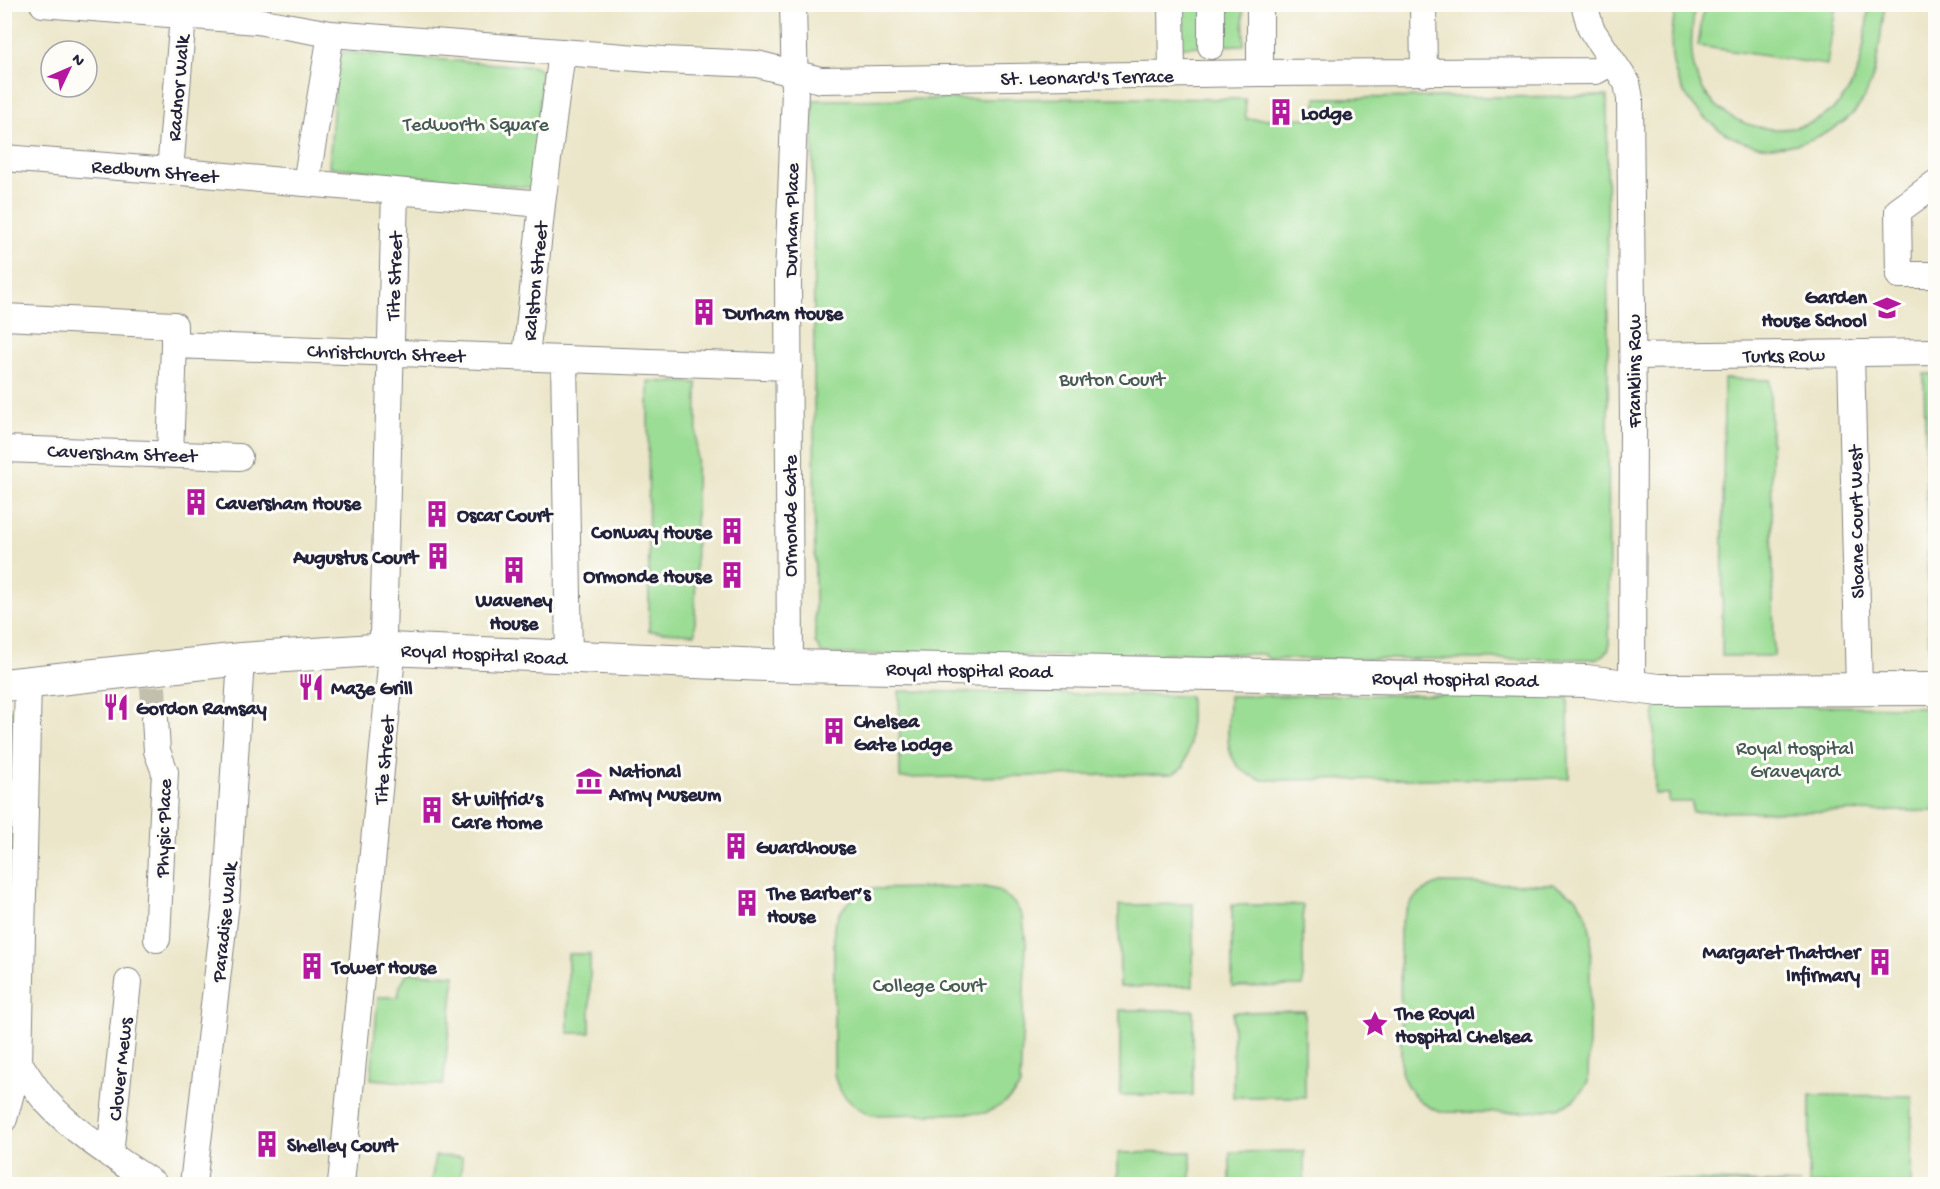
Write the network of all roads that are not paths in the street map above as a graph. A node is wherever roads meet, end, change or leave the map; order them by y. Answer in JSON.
{"nodes":[{"id":1,"x":43,"y":4,"type":"edge"},
{"id":2,"x":793,"y":4,"type":"edge"},
{"id":3,"x":1171,"y":4,"type":"edge"},
{"id":4,"x":1210,"y":4,"type":"edge"},
{"id":5,"x":1260,"y":4,"type":"edge"},
{"id":6,"x":1423,"y":4,"type":"edge"},
{"id":7,"x":1584,"y":4,"type":"edge"},
{"id":8,"x":183,"y":10,"type":"edge"},
{"id":9,"x":331,"y":34,"type":"junction"},
{"id":10,"x":1211,"y":46,"type":"dead end"},
{"id":11,"x":562,"y":52,"type":"junction"},
{"id":12,"x":1612,"y":62,"type":"junction"},
{"id":13,"x":1424,"y":73,"type":"junction"},
{"id":14,"x":795,"y":74,"type":"junction"},
{"id":15,"x":1260,"y":74,"type":"junction"},
{"id":16,"x":1172,"y":75,"type":"junction"},
{"id":17,"x":4,"y":158,"type":"edge"},
{"id":18,"x":170,"y":171,"type":"junction"},
{"id":19,"x":306,"y":183,"type":"junction"},
{"id":20,"x":1935,"y":183,"type":"edge"},
{"id":21,"x":395,"y":192,"type":"junction"},
{"id":22,"x":542,"y":204,"type":"junction"},
{"id":23,"x":1935,"y":275,"type":"edge"},
{"id":24,"x":4,"y":317,"type":"edge"},
{"id":25,"x":174,"y":345,"type":"junction"},
{"id":26,"x":390,"y":352,"type":"junction"},
{"id":27,"x":1935,"y":352,"type":"edge"},
{"id":28,"x":1851,"y":353,"type":"junction"},
{"id":29,"x":1633,"y":356,"type":"junction"},
{"id":30,"x":526,"y":357,"type":"junction"},
{"id":31,"x":564,"y":359,"type":"junction"},
{"id":32,"x":789,"y":367,"type":"junction"},
{"id":33,"x":4,"y":449,"type":"edge"},
{"id":34,"x":170,"y":454,"type":"junction"},
{"id":35,"x":239,"y":457,"type":"dead end"},
{"id":36,"x":388,"y":649,"type":"junction"},
{"id":37,"x":569,"y":657,"type":"junction"},
{"id":38,"x":241,"y":659,"type":"junction"},
{"id":39,"x":790,"y":666,"type":"junction"},
{"id":40,"x":16,"y":684,"type":"edge"},
{"id":41,"x":1632,"y":685,"type":"junction"},
{"id":42,"x":1935,"y":689,"type":"edge"},
{"id":43,"x":1858,"y":690,"type":"junction"},
{"id":44,"x":155,"y":719,"type":"tunnel mouth"},
{"id":45,"x":157,"y":939,"type":"dead end"},
{"id":46,"x":128,"y":982,"type":"dead end"},
{"id":47,"x":19,"y":1063,"type":"junction"},
{"id":48,"x":4,"y":1119,"type":"edge"},
{"id":49,"x":110,"y":1155,"type":"junction"},
{"id":50,"x":154,"y":1185,"type":"edge"},
{"id":51,"x":193,"y":1185,"type":"edge"},
{"id":52,"x":341,"y":1185,"type":"edge"}],
"edges":[{"from":1,"to":8,"type":"street"},
{"from":2,"to":14,"type":"street","name":"Durham Place"},
{"from":3,"to":16,"type":"street"},
{"from":4,"to":10,"type":"street"},
{"from":5,"to":15,"type":"street"},
{"from":6,"to":13,"type":"street"},
{"from":7,"to":12,"type":"street","name":"Franklins Row"},
{"from":8,"to":9,"type":"street"},
{"from":8,"to":18,"type":"street","name":"Radnor Walk"},
{"from":9,"to":11,"type":"street"},
{"from":9,"to":19,"type":"street"},
{"from":11,"to":14,"type":"street","name":"St. Leonard's Terrace"},
{"from":11,"to":22,"type":"street"},
{"from":12,"to":13,"type":"street","name":"St. Leonard's Terrace"},
{"from":12,"to":29,"type":"street","name":"Franklins Row"},
{"from":13,"to":15,"type":"street","name":"St. Leonard's Terrace"},
{"from":14,"to":16,"type":"street","name":"St. Leonard's Terrace"},
{"from":14,"to":32,"type":"street","name":"Durham Place"},
{"from":15,"to":16,"type":"street","name":"St. Leonard's Terrace"},
{"from":17,"to":18,"type":"street","name":"Redburn Street"},
{"from":18,"to":19,"type":"street","name":"Redburn Street"},
{"from":19,"to":21,"type":"street"},
{"from":20,"to":23,"type":"street"},
{"from":21,"to":22,"type":"street"},
{"from":21,"to":26,"type":"street","name":"Tite Street"},
{"from":22,"to":30,"type":"street","name":"Ralston Street"},
{"from":24,"to":25,"type":"street"},
{"from":25,"to":26,"type":"street","name":"Christchurch Street"},
{"from":25,"to":34,"type":"street"},
{"from":26,"to":30,"type":"street","name":"Christchurch Street"},
{"from":26,"to":36,"type":"street","name":"Tite Street"},
{"from":27,"to":28,"type":"street","name":"Turks Row"},
{"from":28,"to":29,"type":"street","name":"Turks Row"},
{"from":28,"to":43,"type":"street","name":"Sloane Court West"},
{"from":29,"to":41,"type":"street","name":"Franklins Row"},
{"from":30,"to":31,"type":"street","name":"Christchurch Street"},
{"from":31,"to":32,"type":"street","name":"Christchurch Street"},
{"from":31,"to":37,"type":"street"},
{"from":32,"to":39,"type":"street","name":"Ormonde Gate"},
{"from":33,"to":34,"type":"street","name":"Caversham Street"},
{"from":34,"to":35,"type":"street","name":"Caversham Street"},
{"from":36,"to":37,"type":"main road","name":"Royal Hospital Road"},
{"from":36,"to":38,"type":"main road","name":"Royal Hospital Road"},
{"from":36,"to":52,"type":"street","name":"Tite Street"},
{"from":37,"to":39,"type":"main road","name":"Royal Hospital Road"},
{"from":38,"to":40,"type":"main road","name":"Royal Hospital Road"},
{"from":38,"to":51,"type":"street","name":"Paradise Walk"},
{"from":39,"to":41,"type":"main road","name":"Royal Hospital Road"},
{"from":40,"to":47,"type":"street"},
{"from":41,"to":43,"type":"main road","name":"Royal Hospital Road"},
{"from":42,"to":43,"type":"main road","name":"Royal Hospital Road"},
{"from":44,"to":45,"type":"street","name":"Physic Place"},
{"from":46,"to":49,"type":"street","name":"Clover Mews"},
{"from":47,"to":48,"type":"street"},
{"from":47,"to":49,"type":"street"},
{"from":49,"to":50,"type":"street"}]}
